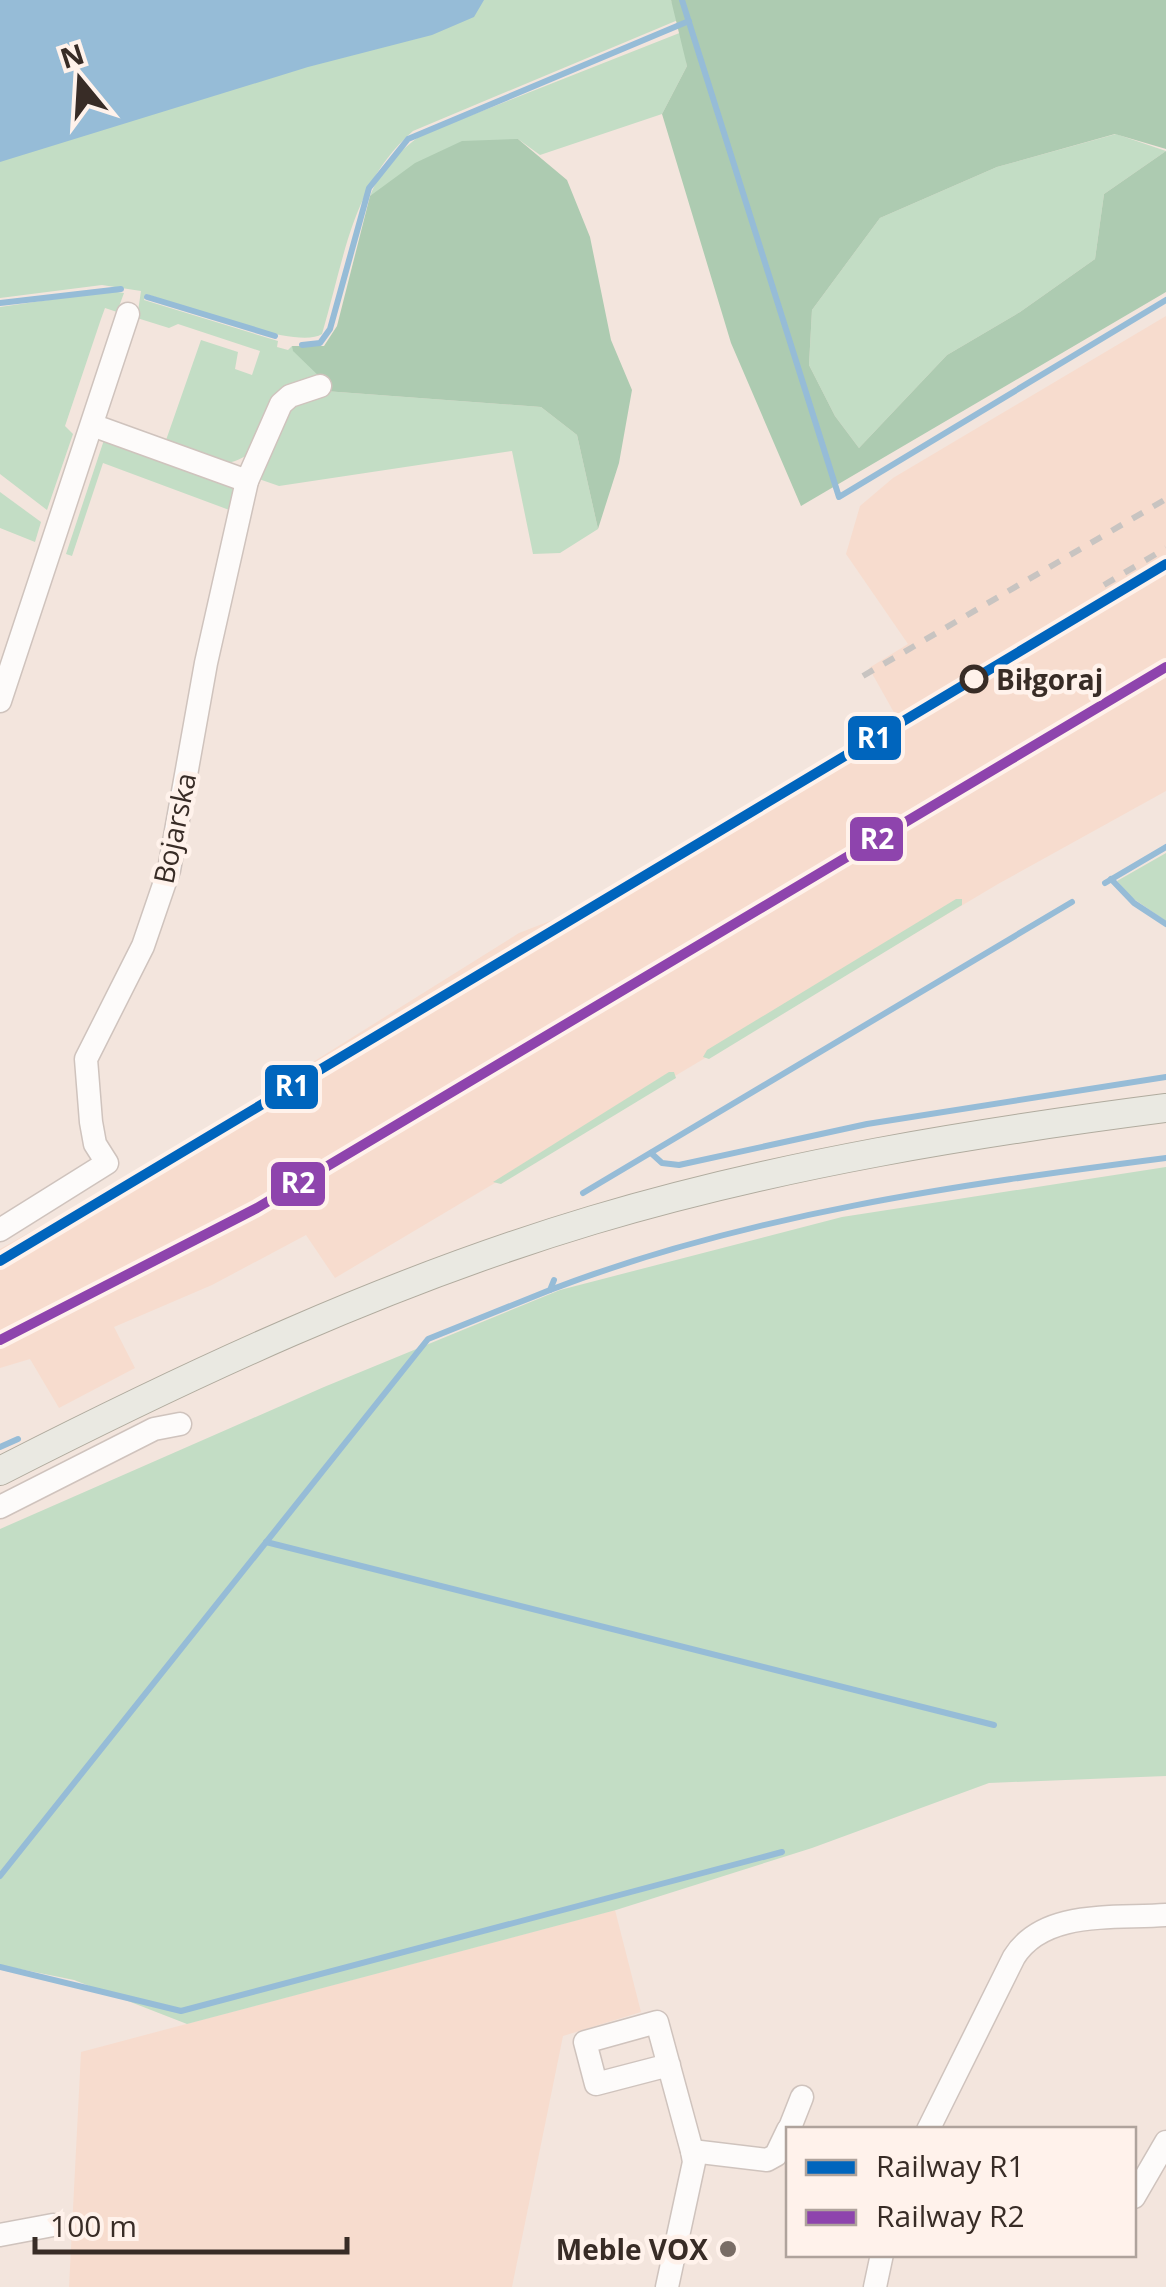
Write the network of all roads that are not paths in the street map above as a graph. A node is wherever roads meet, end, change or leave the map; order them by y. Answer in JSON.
{"nodes":[{"id":1,"x":128,"y":314,"type":"dead end"},
{"id":2,"x":320,"y":386,"type":"dead end"},
{"id":3,"x":92,"y":425,"type":"junction"},
{"id":4,"x":247,"y":481,"type":"junction"},
{"id":5,"x":0,"y":701,"type":"edge"},
{"id":6,"x":1166,"y":1108,"type":"edge"},
{"id":7,"x":0,"y":1230,"type":"edge"},
{"id":8,"x":180,"y":1424,"type":"dead end"},
{"id":9,"x":0,"y":1470,"type":"edge"},
{"id":10,"x":0,"y":1507,"type":"edge"},
{"id":11,"x":1166,"y":1914,"type":"edge"},
{"id":12,"x":668,"y":2065,"type":"dead end"},
{"id":13,"x":802,"y":2097,"type":"dead end"},
{"id":14,"x":789,"y":2127,"type":"edge"},
{"id":15,"x":929,"y":2127,"type":"edge"},
{"id":16,"x":786,"y":2134,"type":"edge"},
{"id":17,"x":1166,"y":2142,"type":"edge"},
{"id":18,"x":692,"y":2150,"type":"junction"},
{"id":19,"x":1136,"y":2194,"type":"edge"},
{"id":20,"x":53,"y":2224,"type":"dead end"},
{"id":21,"x":0,"y":2234,"type":"edge"},
{"id":22,"x":881,"y":2257,"type":"edge"},
{"id":23,"x":666,"y":2287,"type":"edge"},
{"id":24,"x":875,"y":2287,"type":"edge"}],
"edges":[{"from":1,"to":3,"type":"street"},
{"from":2,"to":4,"type":"street","name":"Bojarska"},
{"from":3,"to":4,"type":"street"},
{"from":3,"to":5,"type":"street"},
{"from":4,"to":7,"type":"street","name":"Bojarska"},
{"from":6,"to":9,"type":"main road"},
{"from":8,"to":10,"type":"street"},
{"from":11,"to":15,"type":"street"},
{"from":12,"to":18,"type":"street"},
{"from":13,"to":14,"type":"street"},
{"from":16,"to":18,"type":"street"},
{"from":17,"to":19,"type":"street"},
{"from":18,"to":23,"type":"street"},
{"from":20,"to":21,"type":"street"},
{"from":22,"to":24,"type":"street"}]}
